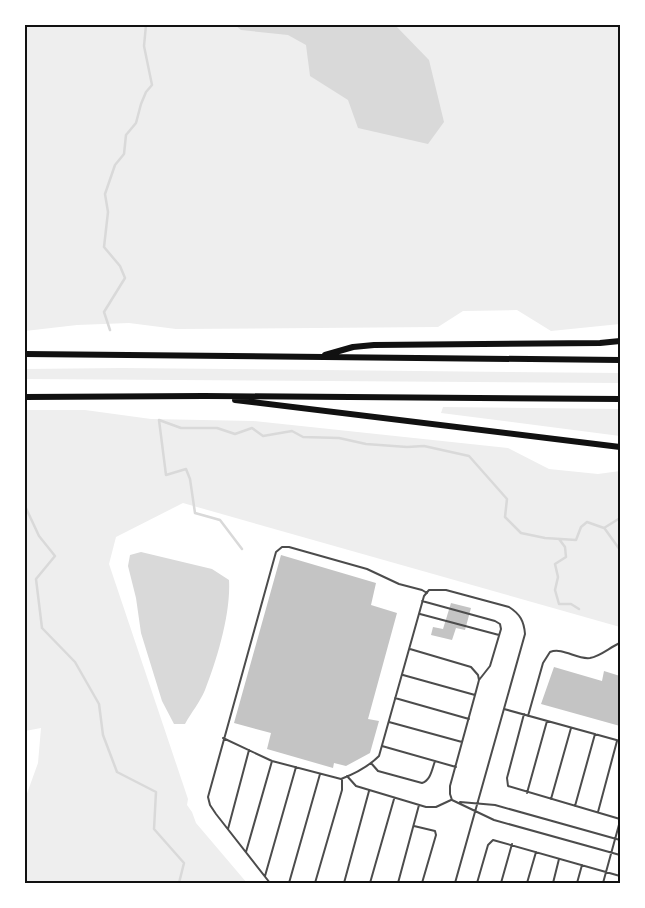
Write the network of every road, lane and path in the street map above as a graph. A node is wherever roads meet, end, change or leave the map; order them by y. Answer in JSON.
{"nodes":[{"id":1,"x":620,"y":341,"type":"edge"},
{"id":2,"x":25,"y":354,"type":"edge"},
{"id":3,"x":318,"y":357,"type":"junction"},
{"id":4,"x":620,"y":360,"type":"edge"},
{"id":5,"x":204,"y":396,"type":"junction"},
{"id":6,"x":25,"y":397,"type":"edge"},
{"id":7,"x":620,"y":399,"type":"edge"},
{"id":8,"x":620,"y":446,"type":"edge"},
{"id":9,"x":427,"y":593,"type":"junction"},
{"id":10,"x":422,"y":601,"type":"junction"},
{"id":11,"x":419,"y":614,"type":"junction"},
{"id":12,"x":500,"y":635,"type":"junction"},
{"id":13,"x":620,"y":643,"type":"edge"},
{"id":14,"x":409,"y":649,"type":"junction"},
{"id":15,"x":402,"y":674,"type":"junction"},
{"id":16,"x":480,"y":680,"type":"junction"},
{"id":17,"x":475,"y":695,"type":"junction"},
{"id":18,"x":395,"y":698,"type":"junction"},
{"id":19,"x":504,"y":709,"type":"junction"},
{"id":20,"x":524,"y":714,"type":"junction"},
{"id":21,"x":528,"y":716,"type":"junction"},
{"id":22,"x":469,"y":719,"type":"junction"},
{"id":23,"x":547,"y":721,"type":"junction"},
{"id":24,"x":389,"y":722,"type":"junction"},
{"id":25,"x":571,"y":728,"type":"junction"},
{"id":26,"x":595,"y":734,"type":"junction"},
{"id":27,"x":223,"y":738,"type":"junction"},
{"id":28,"x":619,"y":741,"type":"edge"},
{"id":29,"x":462,"y":742,"type":"junction"},
{"id":30,"x":382,"y":746,"type":"junction"},
{"id":31,"x":249,"y":750,"type":"junction"},
{"id":32,"x":272,"y":760,"type":"junction"},
{"id":33,"x":435,"y":761,"type":"junction"},
{"id":34,"x":371,"y":762,"type":"junction"},
{"id":35,"x":456,"y":767,"type":"junction"},
{"id":36,"x":296,"y":768,"type":"junction"},
{"id":37,"x":320,"y":774,"type":"junction"},
{"id":38,"x":348,"y":776,"type":"junction"},
{"id":39,"x":342,"y":779,"type":"junction"},
{"id":40,"x":370,"y":791,"type":"junction"},
{"id":41,"x":527,"y":793,"type":"junction"},
{"id":42,"x":394,"y":798,"type":"junction"},
{"id":43,"x":551,"y":799,"type":"junction"},
{"id":44,"x":452,"y":800,"type":"junction"},
{"id":45,"x":459,"y":802,"type":"junction"},
{"id":46,"x":478,"y":803,"type":"junction"},
{"id":47,"x":419,"y":805,"type":"junction"},
{"id":48,"x":575,"y":806,"type":"junction"},
{"id":49,"x":476,"y":810,"type":"junction"},
{"id":50,"x":598,"y":812,"type":"junction"},
{"id":51,"x":620,"y":820,"type":"edge"},
{"id":52,"x":414,"y":826,"type":"junction"},
{"id":53,"x":228,"y":829,"type":"junction"},
{"id":54,"x":615,"y":838,"type":"junction"},
{"id":55,"x":620,"y":840,"type":"edge"},
{"id":56,"x":512,"y":844,"type":"junction"},
{"id":57,"x":536,"y":851,"type":"junction"},
{"id":58,"x":611,"y":852,"type":"junction"},
{"id":59,"x":246,"y":853,"type":"junction"},
{"id":60,"x":620,"y":855,"type":"edge"},
{"id":61,"x":560,"y":858,"type":"junction"},
{"id":62,"x":582,"y":864,"type":"junction"},
{"id":63,"x":606,"y":872,"type":"junction"},
{"id":64,"x":620,"y":876,"type":"edge"},
{"id":65,"x":265,"y":877,"type":"junction"},
{"id":66,"x":270,"y":883,"type":"edge"},
{"id":67,"x":289,"y":883,"type":"edge"},
{"id":68,"x":315,"y":883,"type":"edge"},
{"id":69,"x":344,"y":883,"type":"edge"},
{"id":70,"x":370,"y":883,"type":"edge"},
{"id":71,"x":398,"y":883,"type":"edge"},
{"id":72,"x":422,"y":883,"type":"edge"},
{"id":73,"x":455,"y":883,"type":"edge"},
{"id":74,"x":477,"y":883,"type":"edge"},
{"id":75,"x":501,"y":883,"type":"edge"},
{"id":76,"x":527,"y":883,"type":"edge"},
{"id":77,"x":553,"y":883,"type":"edge"},
{"id":78,"x":577,"y":883,"type":"edge"},
{"id":79,"x":603,"y":883,"type":"edge"}],
"edges":[{"from":1,"to":3,"type":"highway"},
{"from":2,"to":3,"type":"highway"},
{"from":3,"to":4,"type":"highway"},
{"from":5,"to":6,"type":"highway"},
{"from":5,"to":7,"type":"highway"},
{"from":5,"to":8,"type":"highway"},
{"from":9,"to":10,"type":"lane"},
{"from":9,"to":19,"type":"lane"},
{"from":9,"to":27,"type":"lane"},
{"from":10,"to":11,"type":"lane"},
{"from":10,"to":12,"type":"lane"},
{"from":11,"to":12,"type":"lane"},
{"from":11,"to":14,"type":"lane"},
{"from":12,"to":16,"type":"lane"},
{"from":13,"to":21,"type":"lane"},
{"from":14,"to":15,"type":"lane"},
{"from":14,"to":16,"type":"lane"},
{"from":15,"to":17,"type":"lane"},
{"from":15,"to":18,"type":"lane"},
{"from":16,"to":17,"type":"lane"},
{"from":17,"to":22,"type":"lane"},
{"from":18,"to":22,"type":"lane"},
{"from":18,"to":24,"type":"lane"},
{"from":19,"to":20,"type":"lane"},
{"from":19,"to":46,"type":"lane"},
{"from":20,"to":21,"type":"lane"},
{"from":20,"to":41,"type":"lane"},
{"from":21,"to":23,"type":"lane"},
{"from":22,"to":29,"type":"lane"},
{"from":23,"to":25,"type":"lane"},
{"from":23,"to":41,"type":"lane"},
{"from":24,"to":29,"type":"lane"},
{"from":24,"to":30,"type":"lane"},
{"from":25,"to":26,"type":"lane"},
{"from":25,"to":43,"type":"lane"},
{"from":26,"to":28,"type":"lane"},
{"from":26,"to":48,"type":"lane"},
{"from":27,"to":31,"type":"lane"},
{"from":27,"to":53,"type":"lane"},
{"from":28,"to":50,"type":"lane"},
{"from":29,"to":35,"type":"lane"},
{"from":30,"to":33,"type":"lane"},
{"from":30,"to":34,"type":"lane"},
{"from":31,"to":32,"type":"lane"},
{"from":31,"to":53,"type":"lane"},
{"from":32,"to":36,"type":"lane"},
{"from":32,"to":59,"type":"lane"},
{"from":33,"to":34,"type":"lane"},
{"from":33,"to":35,"type":"lane"},
{"from":34,"to":38,"type":"lane"},
{"from":35,"to":44,"type":"lane"},
{"from":36,"to":37,"type":"lane"},
{"from":36,"to":65,"type":"lane"},
{"from":37,"to":39,"type":"lane"},
{"from":37,"to":67,"type":"lane"},
{"from":38,"to":39,"type":"lane"},
{"from":38,"to":40,"type":"lane"},
{"from":39,"to":68,"type":"lane"},
{"from":40,"to":42,"type":"lane"},
{"from":40,"to":69,"type":"lane"},
{"from":41,"to":43,"type":"lane"},
{"from":42,"to":47,"type":"lane"},
{"from":42,"to":70,"type":"lane"},
{"from":43,"to":48,"type":"lane"},
{"from":44,"to":45,"type":"lane"},
{"from":44,"to":47,"type":"lane"},
{"from":45,"to":46,"type":"lane"},
{"from":45,"to":49,"type":"lane"},
{"from":46,"to":49,"type":"lane"},
{"from":46,"to":54,"type":"lane"},
{"from":47,"to":52,"type":"lane"},
{"from":48,"to":50,"type":"lane"},
{"from":49,"to":58,"type":"lane"},
{"from":49,"to":73,"type":"lane"},
{"from":50,"to":51,"type":"lane"},
{"from":51,"to":54,"type":"lane"},
{"from":52,"to":71,"type":"lane"},
{"from":52,"to":72,"type":"lane"},
{"from":53,"to":59,"type":"lane"},
{"from":54,"to":55,"type":"lane"},
{"from":54,"to":58,"type":"lane"},
{"from":56,"to":57,"type":"lane"},
{"from":56,"to":74,"type":"lane"},
{"from":56,"to":75,"type":"lane"},
{"from":57,"to":61,"type":"lane"},
{"from":57,"to":76,"type":"lane"},
{"from":58,"to":60,"type":"lane"},
{"from":58,"to":63,"type":"lane"},
{"from":59,"to":65,"type":"lane"},
{"from":61,"to":62,"type":"lane"},
{"from":61,"to":77,"type":"lane"},
{"from":62,"to":63,"type":"lane"},
{"from":62,"to":78,"type":"lane"},
{"from":63,"to":64,"type":"lane"},
{"from":63,"to":79,"type":"lane"},
{"from":65,"to":66,"type":"lane"}]}
